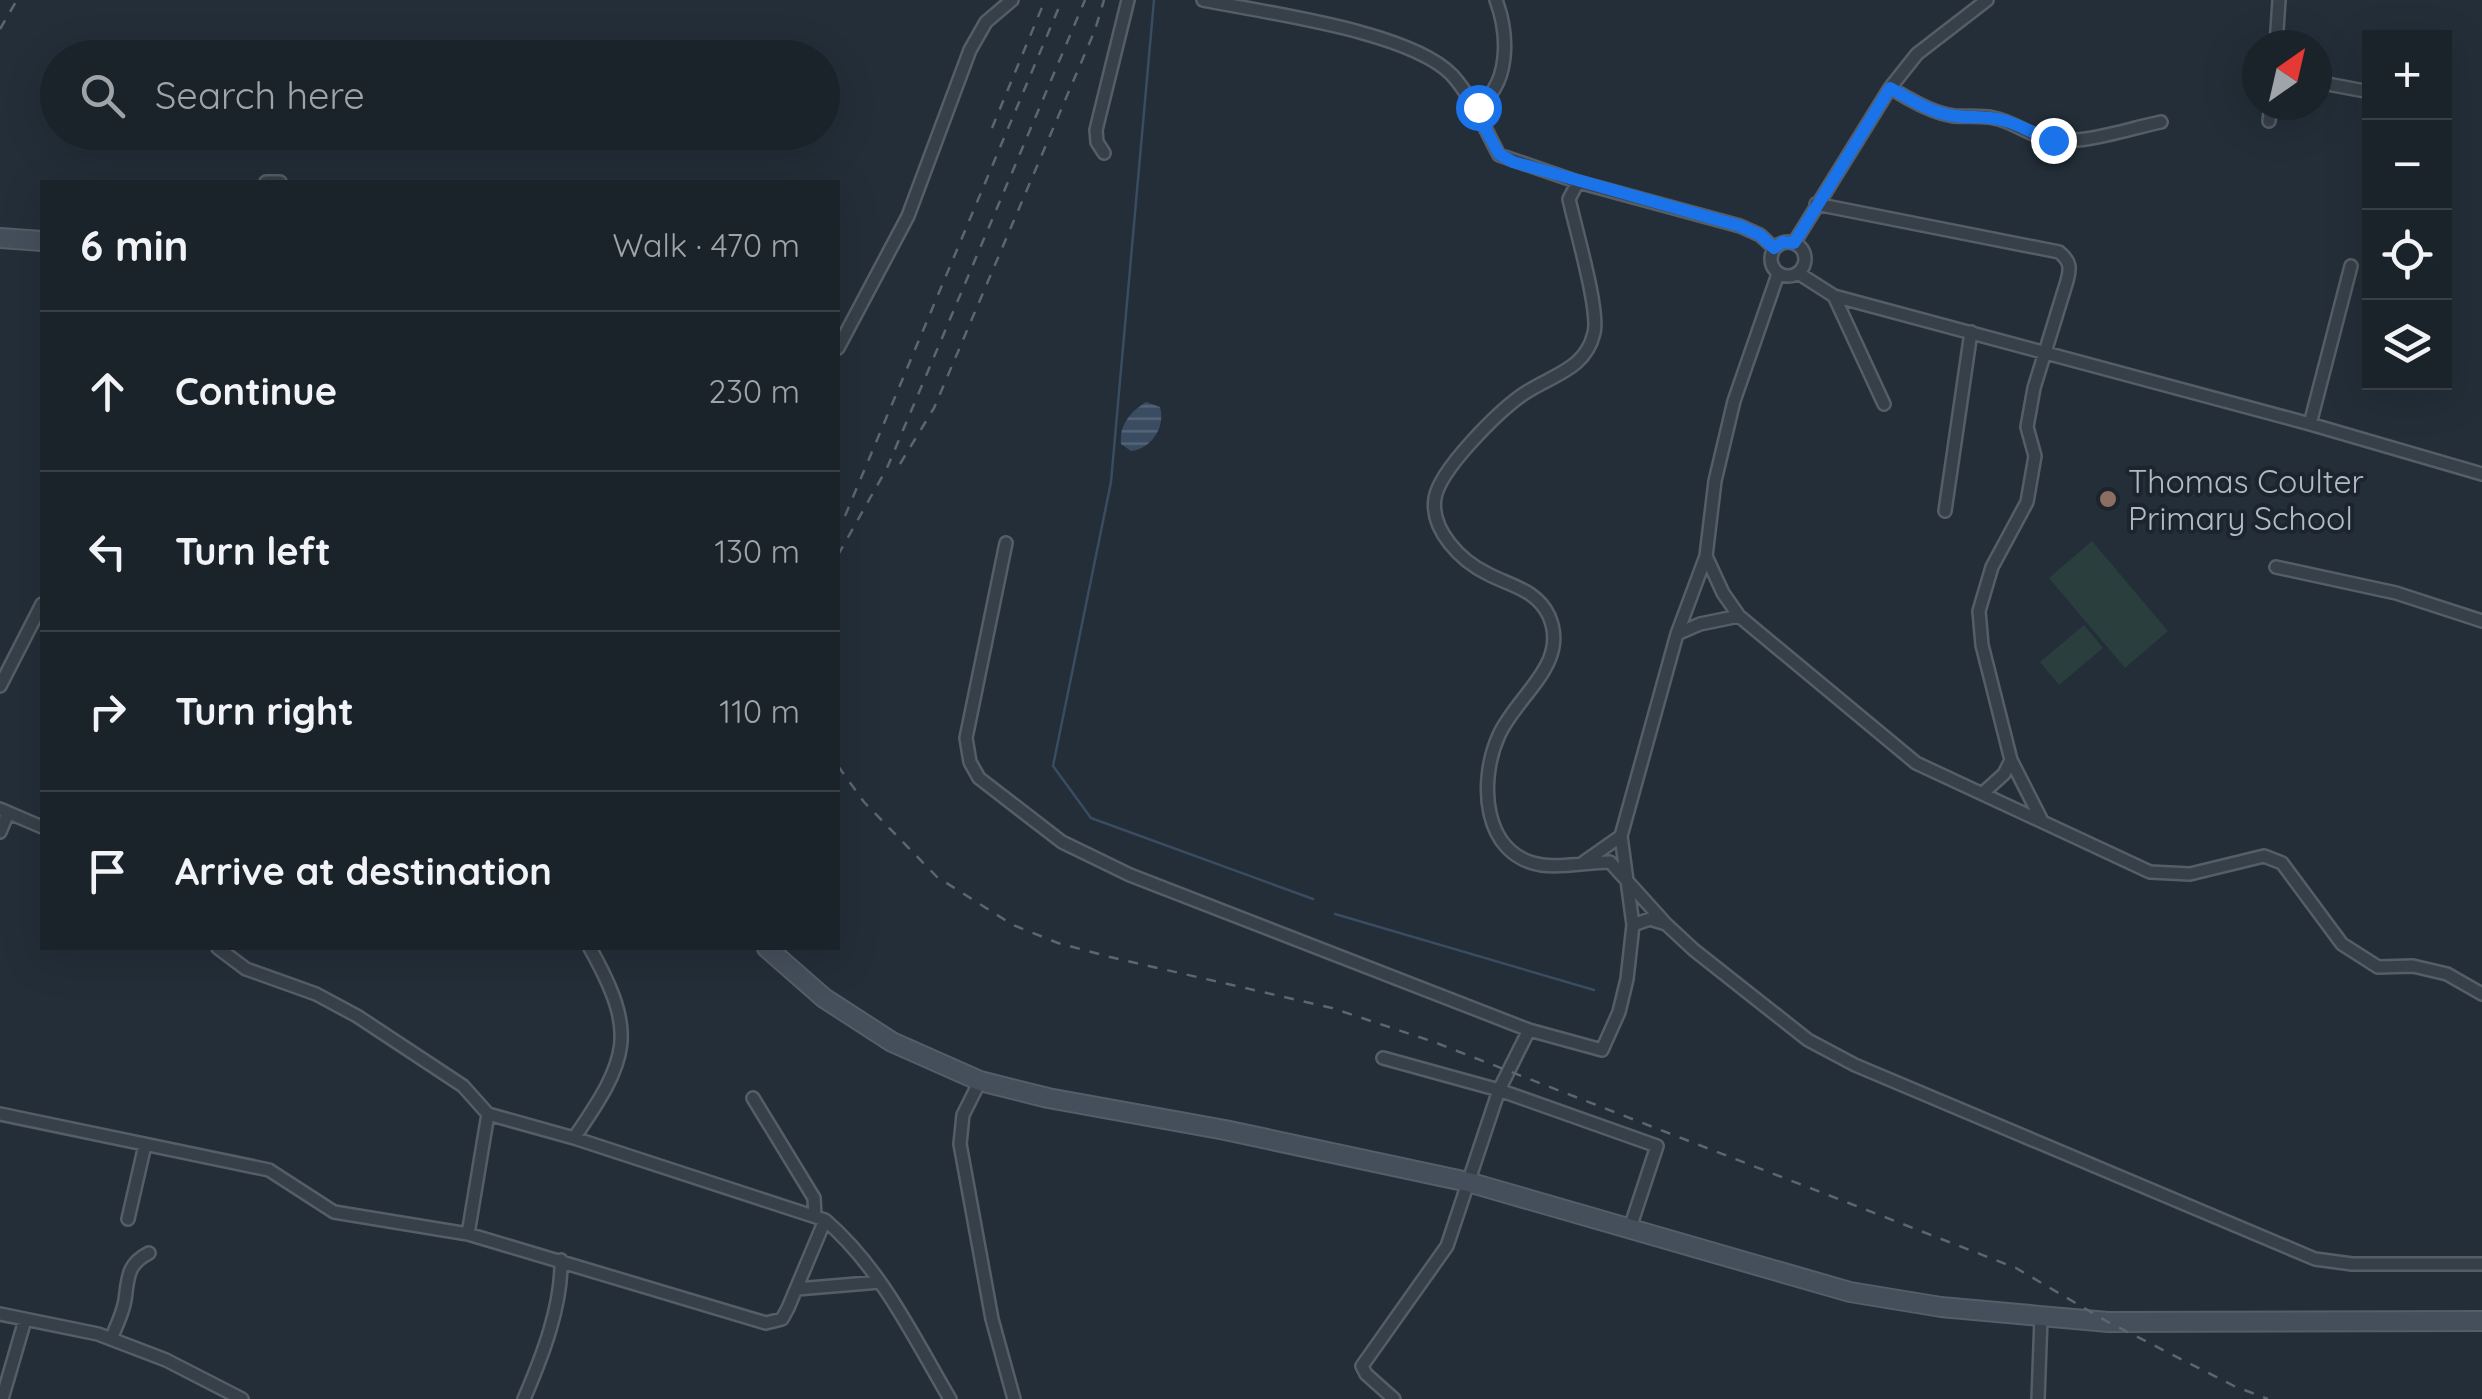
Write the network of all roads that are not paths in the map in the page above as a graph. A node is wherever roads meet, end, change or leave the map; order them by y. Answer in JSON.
{"nodes":[{"id":1,"x":1012,"y":0,"type":"edge"},
{"id":2,"x":1128,"y":0,"type":"edge"},
{"id":3,"x":1203,"y":0,"type":"edge"},
{"id":4,"x":1496,"y":0,"type":"edge"},
{"id":5,"x":1987,"y":0,"type":"edge"},
{"id":6,"x":2279,"y":0,"type":"edge"},
{"id":7,"x":2277,"y":30,"type":"edge"},
{"id":8,"x":2332,"y":85,"type":"edge"},
{"id":9,"x":1890,"y":88,"type":"junction"},
{"id":10,"x":2362,"y":90,"type":"edge"},
{"id":11,"x":1474,"y":108,"type":"junction"},
{"id":12,"x":2161,"y":122,"type":"dead end"},
{"id":13,"x":1104,"y":153,"type":"dead end"},
{"id":14,"x":1578,"y":182,"type":"junction"},
{"id":15,"x":1816,"y":204,"type":"junction"},
{"id":16,"x":0,"y":238,"type":"edge"},
{"id":17,"x":40,"y":241,"type":"edge"},
{"id":18,"x":1794,"y":243,"type":"junction"},
{"id":19,"x":1774,"y":248,"type":"junction"},
{"id":20,"x":2351,"y":266,"type":"dead end"},
{"id":21,"x":1798,"y":272,"type":"junction"},
{"id":22,"x":1778,"y":274,"type":"junction"},
{"id":23,"x":1834,"y":296,"type":"junction"},
{"id":24,"x":1971,"y":332,"type":"junction"},
{"id":25,"x":840,"y":344,"type":"edge"},
{"id":26,"x":2045,"y":353,"type":"junction"},
{"id":27,"x":1884,"y":404,"type":"dead end"},
{"id":28,"x":2310,"y":424,"type":"junction"},
{"id":29,"x":2482,"y":474,"type":"edge"},
{"id":30,"x":1945,"y":511,"type":"dead end"},
{"id":31,"x":1006,"y":543,"type":"dead end"},
{"id":32,"x":1706,"y":556,"type":"junction"},
{"id":33,"x":2276,"y":567,"type":"dead end"},
{"id":34,"x":40,"y":608,"type":"edge"},
{"id":35,"x":1739,"y":616,"type":"junction"},
{"id":36,"x":2482,"y":621,"type":"edge"},
{"id":37,"x":1678,"y":634,"type":"junction"},
{"id":38,"x":0,"y":686,"type":"edge"},
{"id":39,"x":2011,"y":760,"type":"junction"},
{"id":40,"x":1984,"y":792,"type":"junction"},
{"id":41,"x":4,"y":811,"type":"edge"},
{"id":42,"x":2041,"y":819,"type":"junction"},
{"id":43,"x":40,"y":826,"type":"edge"},
{"id":44,"x":0,"y":832,"type":"edge"},
{"id":45,"x":1620,"y":836,"type":"junction"},
{"id":46,"x":1584,"y":862,"type":"junction"},
{"id":47,"x":1626,"y":879,"type":"junction"},
{"id":48,"x":1666,"y":924,"type":"junction"},
{"id":49,"x":1633,"y":925,"type":"junction"},
{"id":50,"x":221,"y":950,"type":"edge"},
{"id":51,"x":591,"y":950,"type":"edge"},
{"id":52,"x":769,"y":950,"type":"edge"},
{"id":53,"x":2482,"y":994,"type":"edge"},
{"id":54,"x":1530,"y":1030,"type":"junction"},
{"id":55,"x":1382,"y":1058,"type":"dead end"},
{"id":56,"x":980,"y":1081,"type":"junction"},
{"id":57,"x":1499,"y":1090,"type":"junction"},
{"id":58,"x":753,"y":1098,"type":"dead end"},
{"id":59,"x":0,"y":1114,"type":"edge"},
{"id":60,"x":488,"y":1114,"type":"junction"},
{"id":61,"x":574,"y":1138,"type":"junction"},
{"id":62,"x":145,"y":1145,"type":"junction"},
{"id":63,"x":1468,"y":1182,"type":"junction"},
{"id":64,"x":820,"y":1218,"type":"junction"},
{"id":65,"x":128,"y":1219,"type":"dead end"},
{"id":66,"x":1629,"y":1230,"type":"junction"},
{"id":67,"x":468,"y":1234,"type":"junction"},
{"id":68,"x":149,"y":1253,"type":"dead end"},
{"id":69,"x":561,"y":1260,"type":"junction"},
{"id":70,"x":2482,"y":1264,"type":"edge"},
{"id":71,"x":880,"y":1282,"type":"junction"},
{"id":72,"x":797,"y":1288,"type":"junction"},
{"id":73,"x":0,"y":1314,"type":"edge"},
{"id":74,"x":2041,"y":1318,"type":"junction"},
{"id":75,"x":25,"y":1320,"type":"junction"},
{"id":76,"x":2482,"y":1321,"type":"edge"},
{"id":77,"x":112,"y":1340,"type":"junction"},
{"id":78,"x":2,"y":1399,"type":"edge"},
{"id":79,"x":242,"y":1399,"type":"edge"},
{"id":80,"x":524,"y":1399,"type":"edge"},
{"id":81,"x":950,"y":1399,"type":"edge"},
{"id":82,"x":1014,"y":1399,"type":"edge"},
{"id":83,"x":1394,"y":1399,"type":"edge"},
{"id":84,"x":2038,"y":1399,"type":"edge"}],
"edges":[{"from":1,"to":25,"type":"street"},
{"from":2,"to":13,"type":"street"},
{"from":3,"to":11,"type":"street"},
{"from":4,"to":11,"type":"street"},
{"from":5,"to":9,"type":"street"},
{"from":6,"to":7,"type":"street"},
{"from":8,"to":10,"type":"street"},
{"from":9,"to":12,"type":"street"},
{"from":9,"to":15,"type":"street"},
{"from":11,"to":14,"type":"street"},
{"from":14,"to":19,"type":"street"},
{"from":14,"to":46,"type":"street"},
{"from":15,"to":18,"type":"street"},
{"from":15,"to":26,"type":"street"},
{"from":16,"to":17,"type":"street"},
{"from":18,"to":19,"type":"street"},
{"from":18,"to":21,"type":"street"},
{"from":19,"to":22,"type":"street"},
{"from":20,"to":28,"type":"street"},
{"from":21,"to":22,"type":"street"},
{"from":21,"to":23,"type":"street"},
{"from":22,"to":32,"type":"street"},
{"from":23,"to":24,"type":"street"},
{"from":23,"to":27,"type":"street"},
{"from":24,"to":26,"type":"street"},
{"from":24,"to":30,"type":"street"},
{"from":26,"to":28,"type":"street"},
{"from":26,"to":39,"type":"street"},
{"from":28,"to":29,"type":"street"},
{"from":31,"to":54,"type":"street"},
{"from":32,"to":35,"type":"street"},
{"from":32,"to":37,"type":"street"},
{"from":33,"to":36,"type":"street"},
{"from":34,"to":38,"type":"street"},
{"from":35,"to":37,"type":"street"},
{"from":35,"to":40,"type":"street"},
{"from":37,"to":45,"type":"street"},
{"from":39,"to":40,"type":"street"},
{"from":39,"to":42,"type":"street"},
{"from":40,"to":42,"type":"street"},
{"from":41,"to":43,"type":"street"},
{"from":41,"to":44,"type":"street"},
{"from":42,"to":53,"type":"street"},
{"from":45,"to":46,"type":"street"},
{"from":45,"to":47,"type":"street"},
{"from":46,"to":47,"type":"street"},
{"from":47,"to":48,"type":"street"},
{"from":47,"to":49,"type":"street"},
{"from":48,"to":49,"type":"street"},
{"from":48,"to":70,"type":"street"},
{"from":49,"to":54,"type":"street"},
{"from":50,"to":60,"type":"street"},
{"from":51,"to":61,"type":"street"},
{"from":52,"to":56,"type":"street"},
{"from":54,"to":57,"type":"street"},
{"from":55,"to":57,"type":"street"},
{"from":56,"to":63,"type":"street"},
{"from":56,"to":82,"type":"street"},
{"from":57,"to":63,"type":"street"},
{"from":57,"to":66,"type":"street"},
{"from":58,"to":64,"type":"street"},
{"from":59,"to":62,"type":"street"},
{"from":60,"to":61,"type":"street"},
{"from":60,"to":67,"type":"street"},
{"from":61,"to":64,"type":"street"},
{"from":62,"to":65,"type":"street"},
{"from":62,"to":67,"type":"street"},
{"from":63,"to":66,"type":"street"},
{"from":63,"to":83,"type":"street"},
{"from":64,"to":71,"type":"street"},
{"from":64,"to":72,"type":"street"},
{"from":66,"to":74,"type":"street"},
{"from":67,"to":69,"type":"street"},
{"from":68,"to":77,"type":"street"},
{"from":69,"to":72,"type":"street"},
{"from":69,"to":80,"type":"street"},
{"from":71,"to":72,"type":"street"},
{"from":71,"to":81,"type":"street"},
{"from":73,"to":75,"type":"street"},
{"from":74,"to":76,"type":"street"},
{"from":74,"to":84,"type":"street"},
{"from":75,"to":77,"type":"street"},
{"from":75,"to":78,"type":"street"},
{"from":77,"to":79,"type":"street"}]}
